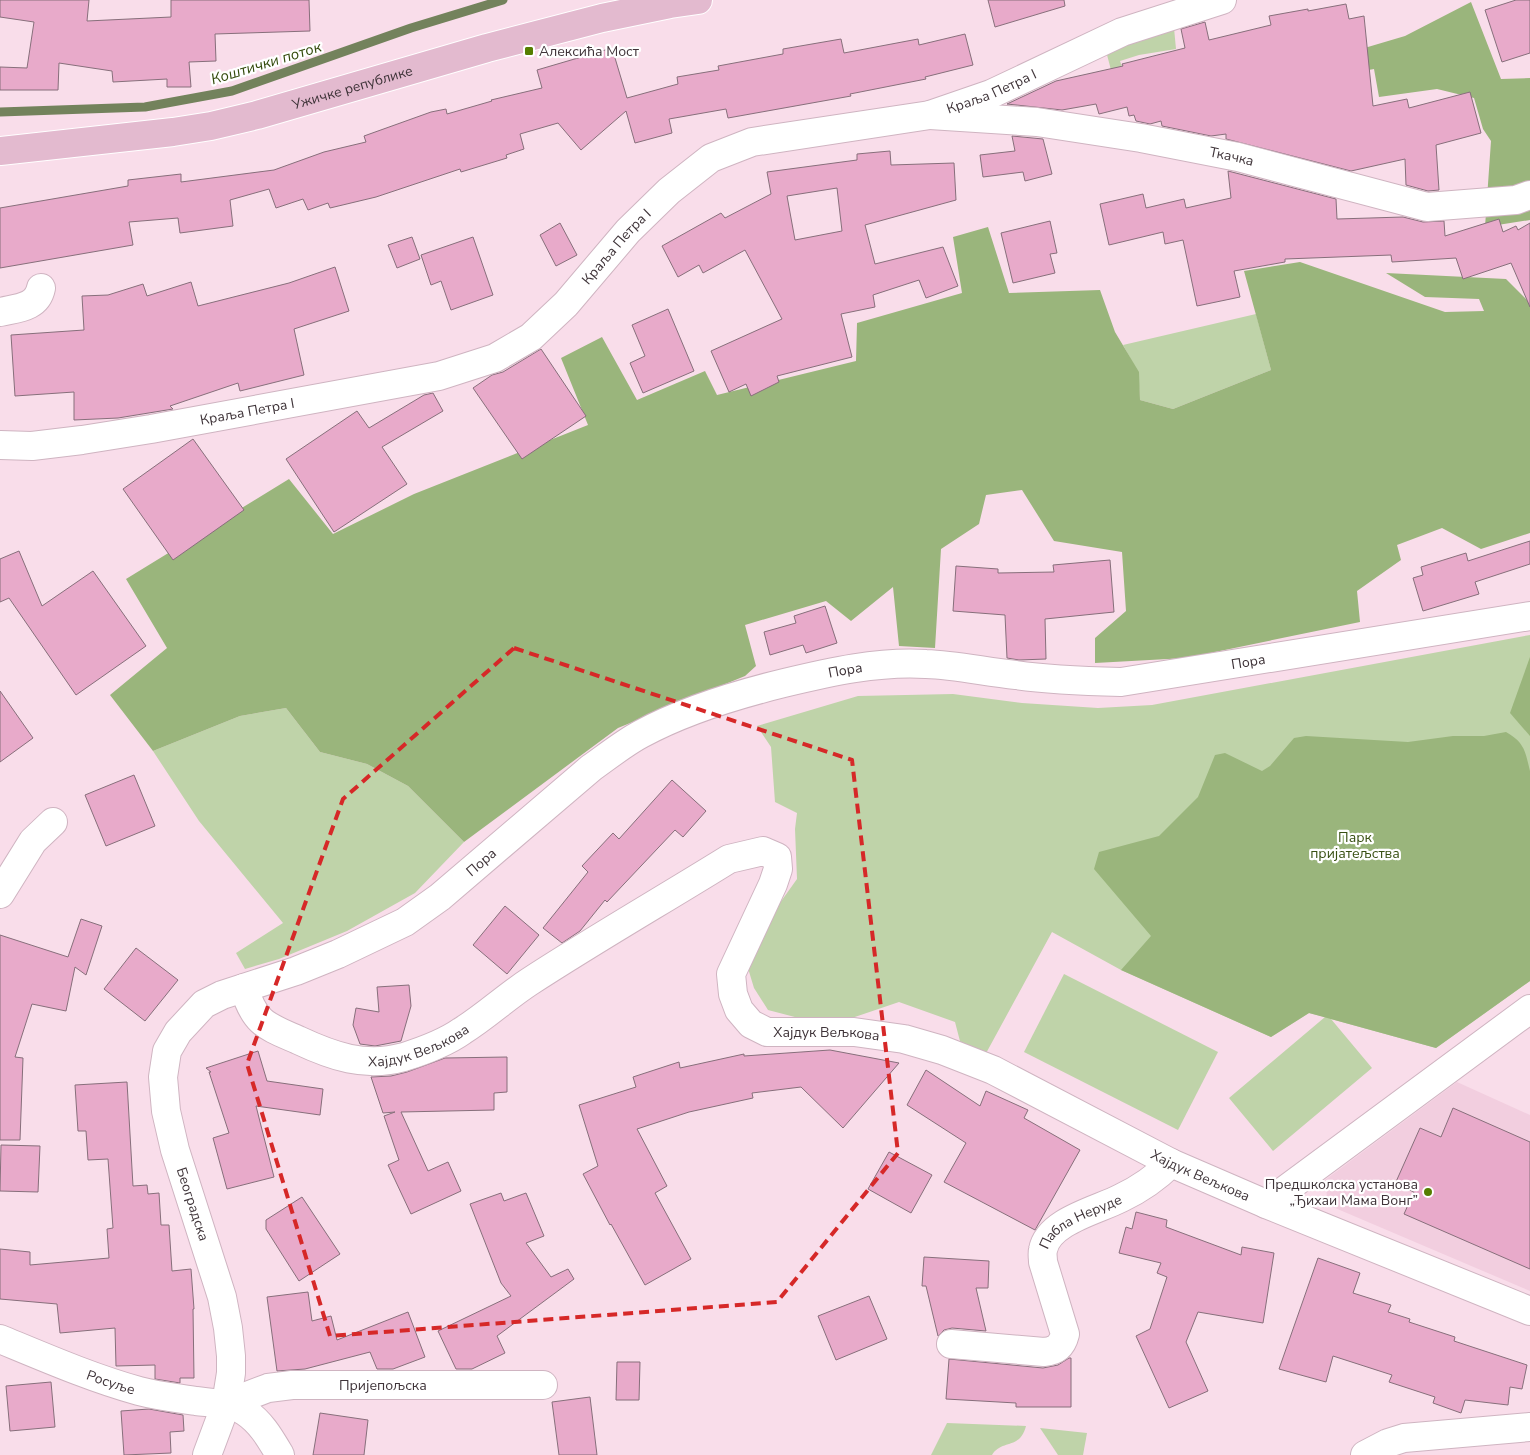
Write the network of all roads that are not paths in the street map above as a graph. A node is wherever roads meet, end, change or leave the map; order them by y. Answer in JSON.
{"nodes":[{"id":1,"x":698,"y":0,"type":"edge"},
{"id":2,"x":1222,"y":0,"type":"edge"},
{"id":3,"x":930,"y":115,"type":"junction"},
{"id":4,"x":0,"y":151,"type":"edge"},
{"id":5,"x":1530,"y":195,"type":"edge"},
{"id":6,"x":41,"y":288,"type":"dead end"},
{"id":7,"x":0,"y":312,"type":"edge"},
{"id":8,"x":0,"y":445,"type":"edge"},
{"id":9,"x":1530,"y":616,"type":"edge"},
{"id":10,"x":53,"y":822,"type":"dead end"},
{"id":11,"x":0,"y":894,"type":"edge"},
{"id":12,"x":244,"y":988,"type":"junction"},
{"id":13,"x":1530,"y":1009,"type":"edge"},
{"id":14,"x":1172,"y":1163,"type":"junction"},
{"id":15,"x":1266,"y":1204,"type":"junction"},
{"id":16,"x":1530,"y":1312,"type":"edge"},
{"id":17,"x":0,"y":1339,"type":"edge"},
{"id":18,"x":951,"y":1344,"type":"dead end"},
{"id":19,"x":543,"y":1385,"type":"dead end"},
{"id":20,"x":226,"y":1404,"type":"junction"},
{"id":21,"x":1530,"y":1427,"type":"edge"},
{"id":22,"x":207,"y":1455,"type":"edge"},
{"id":23,"x":280,"y":1455,"type":"edge"},
{"id":24,"x":1365,"y":1455,"type":"edge"}],
"edges":[{"from":1,"to":4,"type":"main road","name":"Ужичке републике"},
{"from":2,"to":3,"type":"street","name":"Краља Петра I"},
{"from":3,"to":5,"type":"street","name":"Ткачка"},
{"from":3,"to":8,"type":"street","name":"Краља Петра I"},
{"from":6,"to":7,"type":"street"},
{"from":9,"to":12,"type":"street","name":"Пора"},
{"from":10,"to":11,"type":"street"},
{"from":12,"to":14,"type":"street","name":"Хајдук Вељкова"},
{"from":12,"to":20,"type":"street","name":"Београдска"},
{"from":13,"to":15,"type":"street"},
{"from":14,"to":15,"type":"street","name":"Хајдук Вељкова"},
{"from":14,"to":18,"type":"street","name":"Пабла Неруде"},
{"from":15,"to":16,"type":"street","name":"Хајдук Вељкова"},
{"from":17,"to":20,"type":"street","name":"Росуље"},
{"from":19,"to":20,"type":"street","name":"Пријепољска"},
{"from":20,"to":22,"type":"street","name":"Београдска"},
{"from":20,"to":23,"type":"street"},
{"from":21,"to":24,"type":"street"}]}
